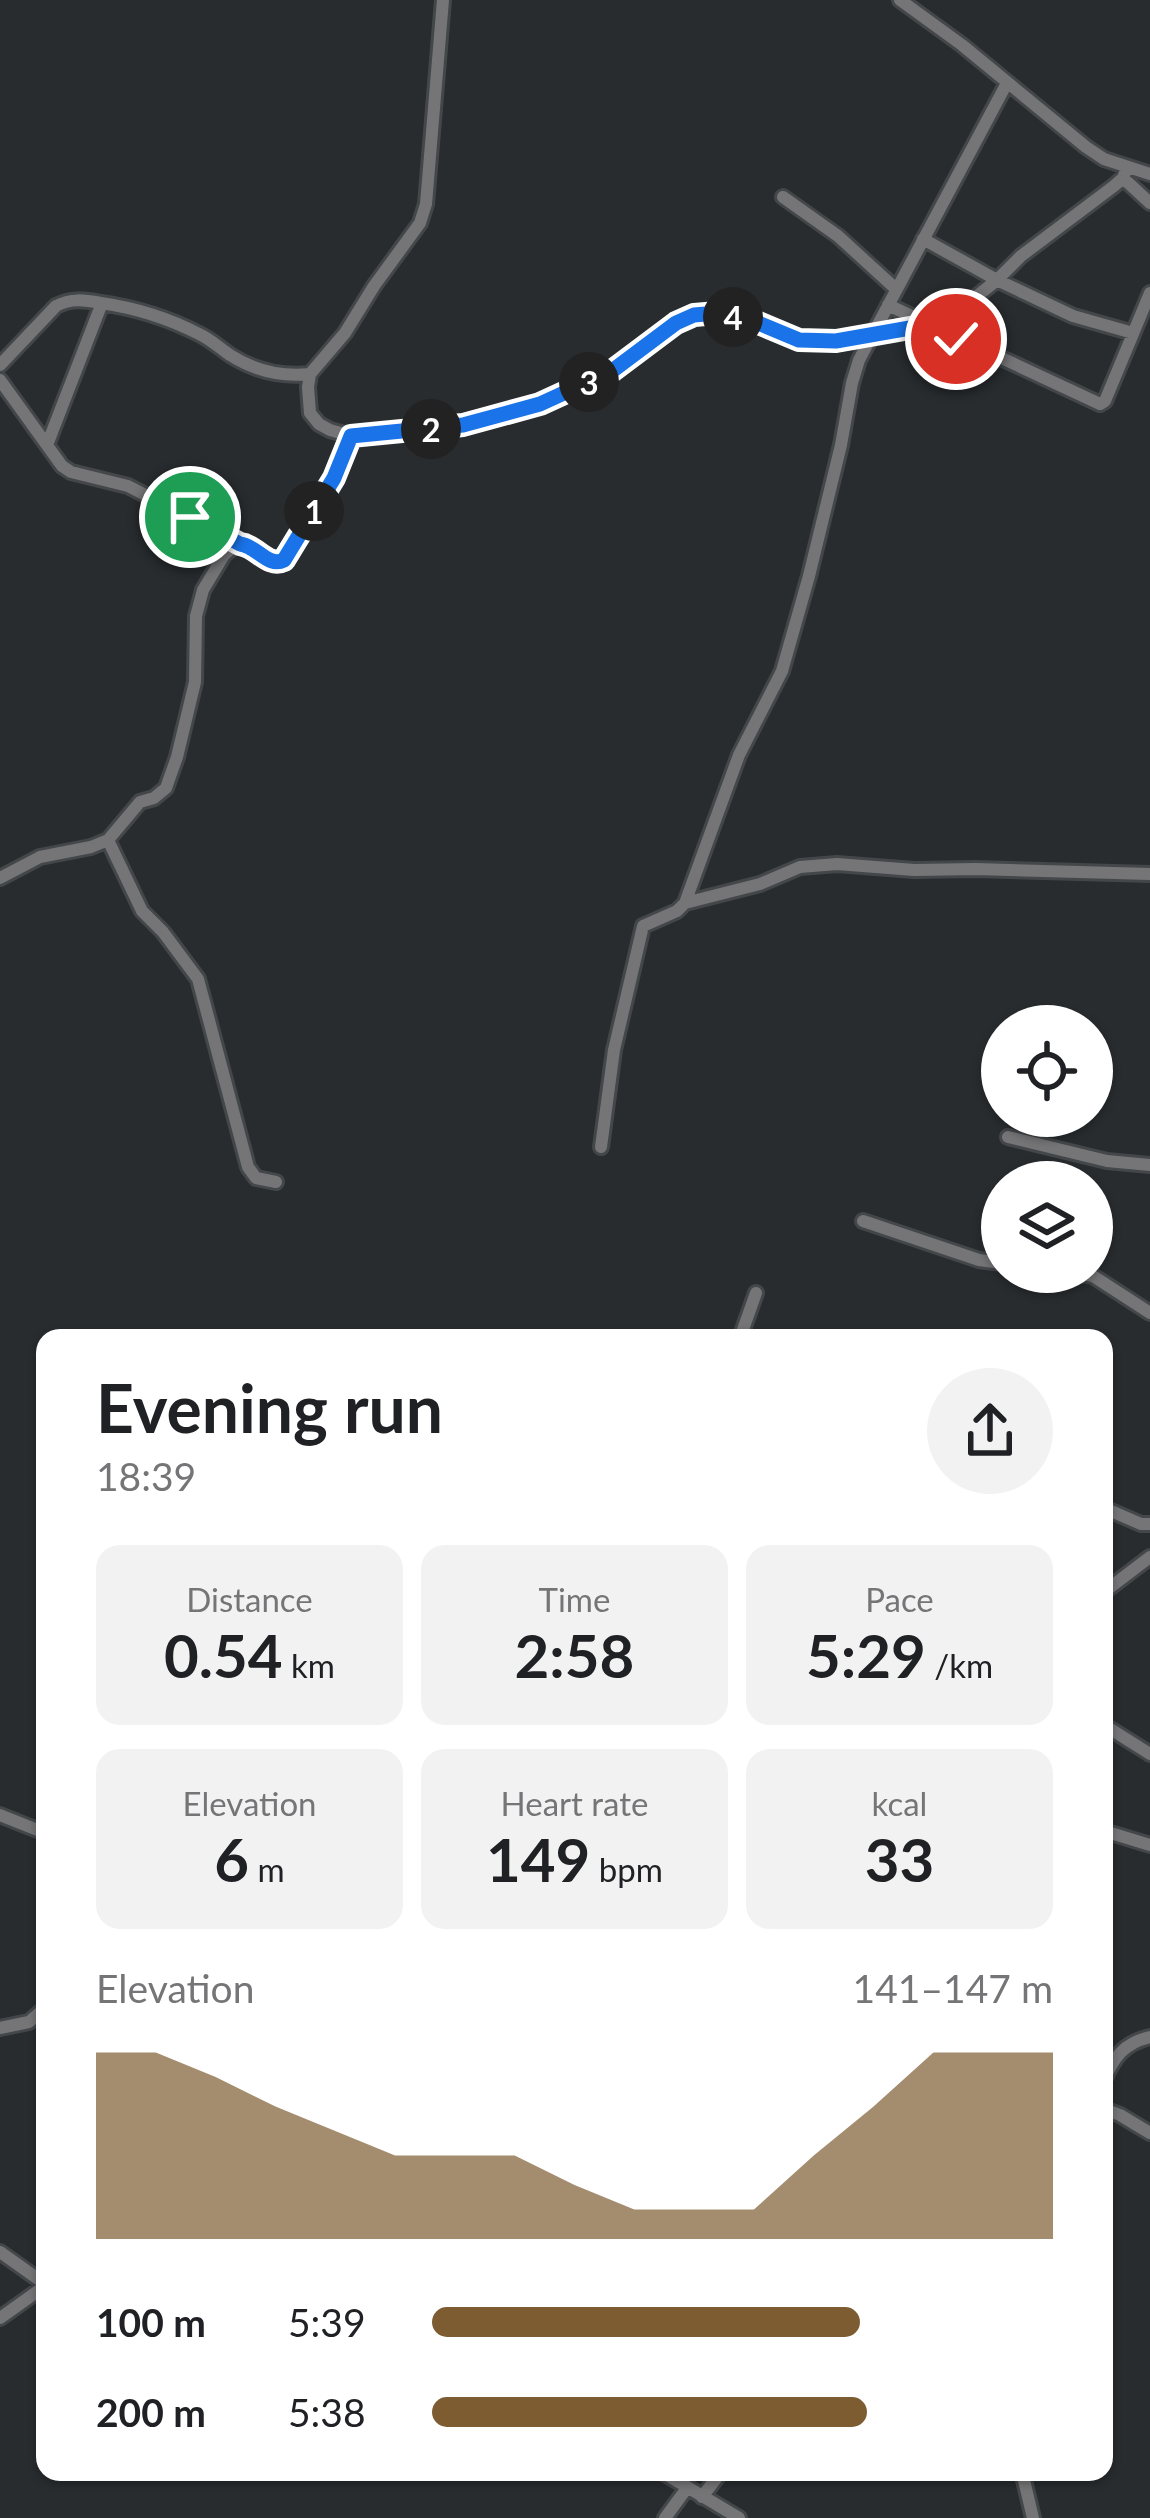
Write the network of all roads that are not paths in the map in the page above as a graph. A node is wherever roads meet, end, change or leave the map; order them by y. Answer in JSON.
{"nodes":[{"id":1,"x":443,"y":0,"type":"edge"},
{"id":2,"x":900,"y":0,"type":"edge"},
{"id":3,"x":1007,"y":83,"type":"junction"},
{"id":4,"x":1125,"y":173,"type":"junction"},
{"id":5,"x":1150,"y":174,"type":"edge"},
{"id":6,"x":783,"y":197,"type":"dead end"},
{"id":7,"x":1150,"y":202,"type":"edge"},
{"id":8,"x":923,"y":239,"type":"junction"},
{"id":9,"x":998,"y":280,"type":"junction"},
{"id":10,"x":896,"y":290,"type":"junction"},
{"id":11,"x":1150,"y":293,"type":"edge"},
{"id":12,"x":102,"y":303,"type":"junction"},
{"id":13,"x":888,"y":305,"type":"junction"},
{"id":14,"x":927,"y":325,"type":"junction"},
{"id":15,"x":1133,"y":333,"type":"junction"},
{"id":16,"x":870,"y":337,"type":"junction"},
{"id":17,"x":0,"y":365,"type":"edge"},
{"id":18,"x":310,"y":374,"type":"junction"},
{"id":19,"x":288,"y":376,"type":"junction"},
{"id":20,"x":0,"y":380,"type":"edge"},
{"id":21,"x":308,"y":400,"type":"junction"},
{"id":22,"x":351,"y":436,"type":"junction"},
{"id":23,"x":47,"y":446,"type":"junction"},
{"id":24,"x":240,"y":544,"type":"junction"},
{"id":25,"x":108,"y":840,"type":"junction"},
{"id":26,"x":1150,"y":874,"type":"edge"},
{"id":27,"x":0,"y":878,"type":"edge"},
{"id":28,"x":686,"y":903,"type":"junction"},
{"id":29,"x":1008,"y":1137,"type":"dead end"},
{"id":30,"x":602,"y":1147,"type":"dead end"},
{"id":31,"x":1150,"y":1165,"type":"edge"},
{"id":32,"x":276,"y":1182,"type":"dead end"},
{"id":33,"x":863,"y":1221,"type":"dead end"},
{"id":34,"x":981,"y":1260,"type":"edge"},
{"id":35,"x":1113,"y":1289,"type":"edge"},
{"id":36,"x":756,"y":1293,"type":"dead end"},
{"id":37,"x":1150,"y":1313,"type":"edge"},
{"id":38,"x":743,"y":1329,"type":"edge"},
{"id":39,"x":1113,"y":1512,"type":"edge"},
{"id":40,"x":1150,"y":1524,"type":"edge"},
{"id":41,"x":1150,"y":1557,"type":"edge"},
{"id":42,"x":1113,"y":1585,"type":"edge"},
{"id":43,"x":1113,"y":1731,"type":"edge"},
{"id":44,"x":1150,"y":1754,"type":"edge"},
{"id":45,"x":0,"y":1815,"type":"edge"},
{"id":46,"x":36,"y":1829,"type":"edge"},
{"id":47,"x":1113,"y":1834,"type":"edge"},
{"id":48,"x":1150,"y":1845,"type":"edge"},
{"id":49,"x":36,"y":2016,"type":"edge"},
{"id":50,"x":0,"y":2029,"type":"edge"},
{"id":51,"x":1150,"y":2037,"type":"edge"},
{"id":52,"x":1113,"y":2062,"type":"edge"},
{"id":53,"x":1113,"y":2112,"type":"edge"},
{"id":54,"x":1150,"y":2133,"type":"edge"},
{"id":55,"x":0,"y":2252,"type":"edge"},
{"id":56,"x":36,"y":2278,"type":"edge"},
{"id":57,"x":36,"y":2292,"type":"edge"},
{"id":58,"x":0,"y":2318,"type":"edge"},
{"id":59,"x":676,"y":2481,"type":"edge"},
{"id":60,"x":714,"y":2481,"type":"edge"},
{"id":61,"x":1024,"y":2481,"type":"edge"},
{"id":62,"x":687,"y":2488,"type":"junction"},
{"id":63,"x":702,"y":2497,"type":"junction"},
{"id":64,"x":665,"y":2518,"type":"edge"},
{"id":65,"x":739,"y":2518,"type":"edge"},
{"id":66,"x":1033,"y":2518,"type":"edge"}],
"edges":[{"from":1,"to":18,"type":"street"},
{"from":2,"to":3,"type":"street"},
{"from":3,"to":4,"type":"street"},
{"from":3,"to":8,"type":"street"},
{"from":4,"to":5,"type":"street"},
{"from":4,"to":7,"type":"street"},
{"from":4,"to":9,"type":"street"},
{"from":6,"to":10,"type":"street"},
{"from":8,"to":9,"type":"street"},
{"from":8,"to":10,"type":"street"},
{"from":9,"to":14,"type":"street"},
{"from":9,"to":15,"type":"street"},
{"from":10,"to":13,"type":"street"},
{"from":11,"to":15,"type":"street"},
{"from":12,"to":17,"type":"street"},
{"from":12,"to":19,"type":"street"},
{"from":12,"to":23,"type":"street"},
{"from":13,"to":14,"type":"street"},
{"from":13,"to":16,"type":"street"},
{"from":14,"to":15,"type":"street"},
{"from":14,"to":16,"type":"street"},
{"from":16,"to":22,"type":"street"},
{"from":16,"to":28,"type":"street"},
{"from":18,"to":19,"type":"street"},
{"from":18,"to":21,"type":"street"},
{"from":19,"to":21,"type":"street"},
{"from":20,"to":23,"type":"street"},
{"from":21,"to":22,"type":"street"},
{"from":22,"to":24,"type":"street"},
{"from":23,"to":24,"type":"street"},
{"from":24,"to":25,"type":"street"},
{"from":25,"to":27,"type":"street"},
{"from":25,"to":32,"type":"street"},
{"from":26,"to":28,"type":"street"},
{"from":28,"to":30,"type":"street"},
{"from":29,"to":31,"type":"street"},
{"from":33,"to":34,"type":"street"},
{"from":35,"to":37,"type":"street"},
{"from":36,"to":38,"type":"street"},
{"from":39,"to":40,"type":"street"},
{"from":41,"to":42,"type":"street"},
{"from":43,"to":44,"type":"street"},
{"from":45,"to":46,"type":"street"},
{"from":47,"to":48,"type":"street"},
{"from":49,"to":50,"type":"street"},
{"from":51,"to":52,"type":"street"},
{"from":53,"to":54,"type":"street"},
{"from":55,"to":56,"type":"street"},
{"from":57,"to":58,"type":"street"},
{"from":59,"to":62,"type":"street"},
{"from":60,"to":63,"type":"street"},
{"from":61,"to":66,"type":"street"},
{"from":62,"to":63,"type":"street"},
{"from":62,"to":64,"type":"street"},
{"from":63,"to":65,"type":"street"}]}
